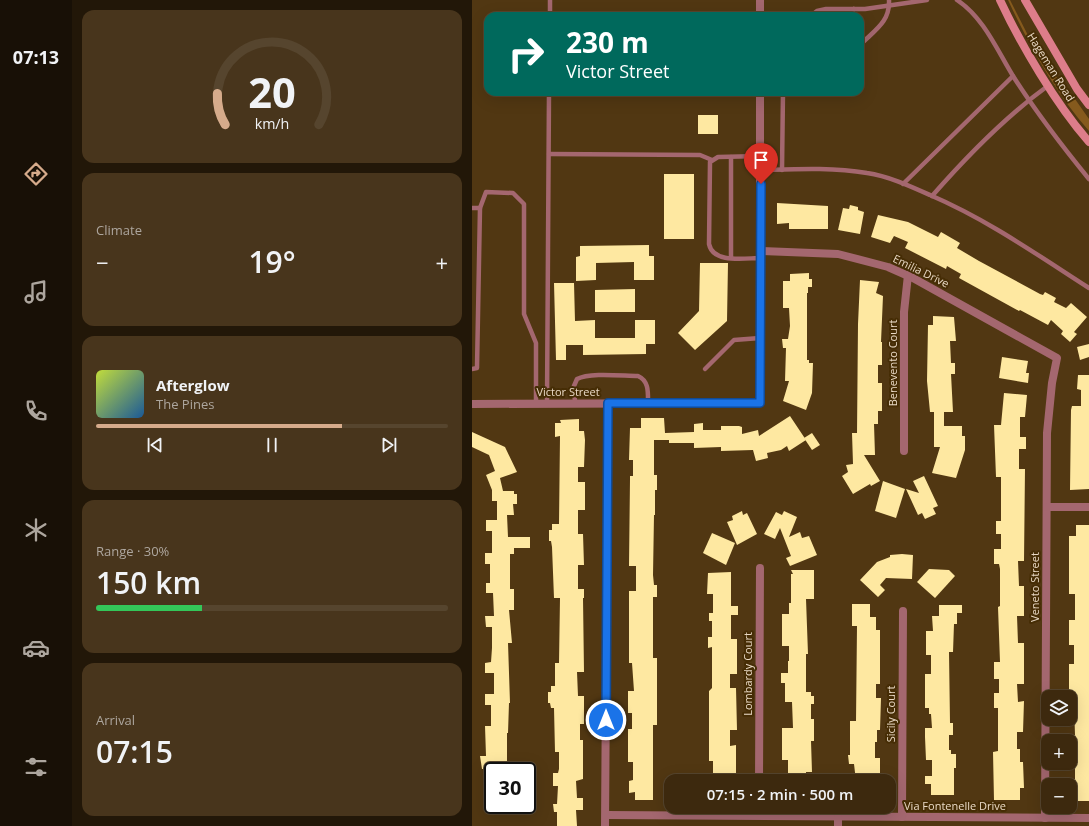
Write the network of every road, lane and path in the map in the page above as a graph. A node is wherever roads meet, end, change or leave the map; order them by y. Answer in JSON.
{"nodes":[{"id":1,"x":550,"y":0,"type":"edge"},
{"id":2,"x":760,"y":0,"type":"edge"},
{"id":3,"x":927,"y":0,"type":"edge"},
{"id":4,"x":957,"y":0,"type":"edge"},
{"id":5,"x":1000,"y":0,"type":"edge"},
{"id":6,"x":1026,"y":0,"type":"edge"},
{"id":7,"x":889,"y":3,"type":"edge"},
{"id":8,"x":854,"y":9,"type":"junction"},
{"id":9,"x":550,"y":12,"type":"edge"},
{"id":10,"x":760,"y":12,"type":"edge"},
{"id":11,"x":816,"y":12,"type":"edge"},
{"id":12,"x":852,"y":12,"type":"edge"},
{"id":13,"x":864,"y":41,"type":"edge"},
{"id":14,"x":1013,"y":76,"type":"junction"},
{"id":15,"x":1049,"y":85,"type":"junction"},
{"id":16,"x":549,"y":96,"type":"edge"},
{"id":17,"x":760,"y":96,"type":"edge"},
{"id":18,"x":783,"y":96,"type":"edge"},
{"id":19,"x":1029,"y":99,"type":"junction"},
{"id":20,"x":1089,"y":105,"type":"edge"},
{"id":21,"x":1089,"y":142,"type":"edge"},
{"id":22,"x":549,"y":154,"type":"junction"},
{"id":23,"x":731,"y":156,"type":"junction"},
{"id":24,"x":761,"y":156,"type":"junction"},
{"id":25,"x":712,"y":160,"type":"junction"},
{"id":26,"x":761,"y":170,"type":"junction"},
{"id":27,"x":782,"y":170,"type":"junction"},
{"id":28,"x":1089,"y":180,"type":"edge"},
{"id":29,"x":903,"y":184,"type":"junction"},
{"id":30,"x":932,"y":196,"type":"junction"},
{"id":31,"x":472,"y":208,"type":"edge"},
{"id":32,"x":480,"y":208,"type":"junction"},
{"id":33,"x":761,"y":255,"type":"junction"},
{"id":34,"x":731,"y":257,"type":"junction"},
{"id":35,"x":908,"y":275,"type":"junction"},
{"id":36,"x":1089,"y":288,"type":"edge"},
{"id":37,"x":760,"y":338,"type":"junction"},
{"id":38,"x":1057,"y":358,"type":"joint"},
{"id":39,"x":472,"y":368,"type":"edge"},
{"id":40,"x":705,"y":369,"type":"dead end"},
{"id":41,"x":575,"y":403,"type":"junction"},
{"id":42,"x":608,"y":403,"type":"junction"},
{"id":43,"x":648,"y":403,"type":"junction"},
{"id":44,"x":472,"y":404,"type":"edge"},
{"id":45,"x":536,"y":404,"type":"junction"},
{"id":46,"x":547,"y":404,"type":"junction"},
{"id":47,"x":904,"y":451,"type":"dead end"},
{"id":48,"x":1047,"y":507,"type":"junction"},
{"id":49,"x":1089,"y":507,"type":"edge"},
{"id":50,"x":760,"y":568,"type":"dead end"},
{"id":51,"x":903,"y":611,"type":"dead end"},
{"id":52,"x":759,"y":774,"type":"edge"},
{"id":53,"x":606,"y":815,"type":"junction"},
{"id":54,"x":759,"y":816,"type":"joint"},
{"id":55,"x":838,"y":816,"type":"junction"},
{"id":56,"x":902,"y":817,"type":"junction"},
{"id":57,"x":1045,"y":818,"type":"junction"},
{"id":58,"x":1089,"y":818,"type":"edge"},
{"id":59,"x":606,"y":826,"type":"edge"},
{"id":60,"x":838,"y":826,"type":"edge"}],
"edges":[{"from":1,"to":9,"type":"lane"},
{"from":2,"to":10,"type":"street"},
{"from":3,"to":7,"type":"lane"},
{"from":4,"to":14,"type":"lane"},
{"from":5,"to":15,"type":"main road","name":"Hageman Road"},
{"from":6,"to":20,"type":"main road","name":"Hageman Road"},
{"from":7,"to":8,"type":"lane"},
{"from":7,"to":13,"type":"lane"},
{"from":8,"to":11,"type":"lane"},
{"from":8,"to":12,"type":"lane"},
{"from":14,"to":19,"type":"lane"},
{"from":14,"to":29,"type":"lane"},
{"from":15,"to":19,"type":"lane"},
{"from":15,"to":21,"type":"main road","name":"Hageman Road"},
{"from":16,"to":22,"type":"lane"},
{"from":17,"to":24,"type":"street"},
{"from":18,"to":27,"type":"lane"},
{"from":19,"to":28,"type":"lane"},
{"from":19,"to":30,"type":"lane"},
{"from":22,"to":25,"type":"lane"},
{"from":22,"to":46,"type":"lane"},
{"from":23,"to":24,"type":"lane"},
{"from":23,"to":25,"type":"lane"},
{"from":23,"to":34,"type":"lane"},
{"from":24,"to":26,"type":"street"},
{"from":25,"to":34,"type":"lane"},
{"from":26,"to":27,"type":"lane"},
{"from":26,"to":33,"type":"street"},
{"from":27,"to":29,"type":"lane"},
{"from":29,"to":30,"type":"lane"},
{"from":30,"to":36,"type":"lane"},
{"from":31,"to":32,"type":"lane"},
{"from":32,"to":39,"type":"lane"},
{"from":32,"to":45,"type":"lane"},
{"from":33,"to":34,"type":"lane"},
{"from":33,"to":35,"type":"street","name":"Emilia Drive"},
{"from":33,"to":37,"type":"street"},
{"from":35,"to":38,"type":"street","name":"Emilia Drive"},
{"from":35,"to":47,"type":"street","name":"Benevento Court"},
{"from":37,"to":40,"type":"lane"},
{"from":37,"to":43,"type":"street","name":"Victor Street"},
{"from":38,"to":48,"type":"street","name":"Veneto Street"},
{"from":41,"to":42,"type":"street","name":"Victor Street"},
{"from":41,"to":43,"type":"lane"},
{"from":41,"to":46,"type":"street","name":"Victor Street"},
{"from":42,"to":43,"type":"street","name":"Victor Street"},
{"from":42,"to":53,"type":"street"},
{"from":44,"to":45,"type":"street","name":"Victor Street"},
{"from":45,"to":46,"type":"street","name":"Victor Street"},
{"from":48,"to":49,"type":"street"},
{"from":48,"to":57,"type":"street","name":"Veneto Street"},
{"from":50,"to":52,"type":"street","name":"Lombardy Court"},
{"from":51,"to":56,"type":"street","name":"Sicily Court"},
{"from":53,"to":54,"type":"street","name":"Via Fontenelle Drive"},
{"from":53,"to":59,"type":"street"},
{"from":54,"to":55,"type":"street","name":"Via Fontenelle Drive"},
{"from":55,"to":56,"type":"street","name":"Via Fontenelle Drive"},
{"from":55,"to":60,"type":"street"},
{"from":56,"to":57,"type":"street","name":"Via Fontenelle Drive"},
{"from":57,"to":58,"type":"street","name":"Via Fontenelle Drive"}]}
